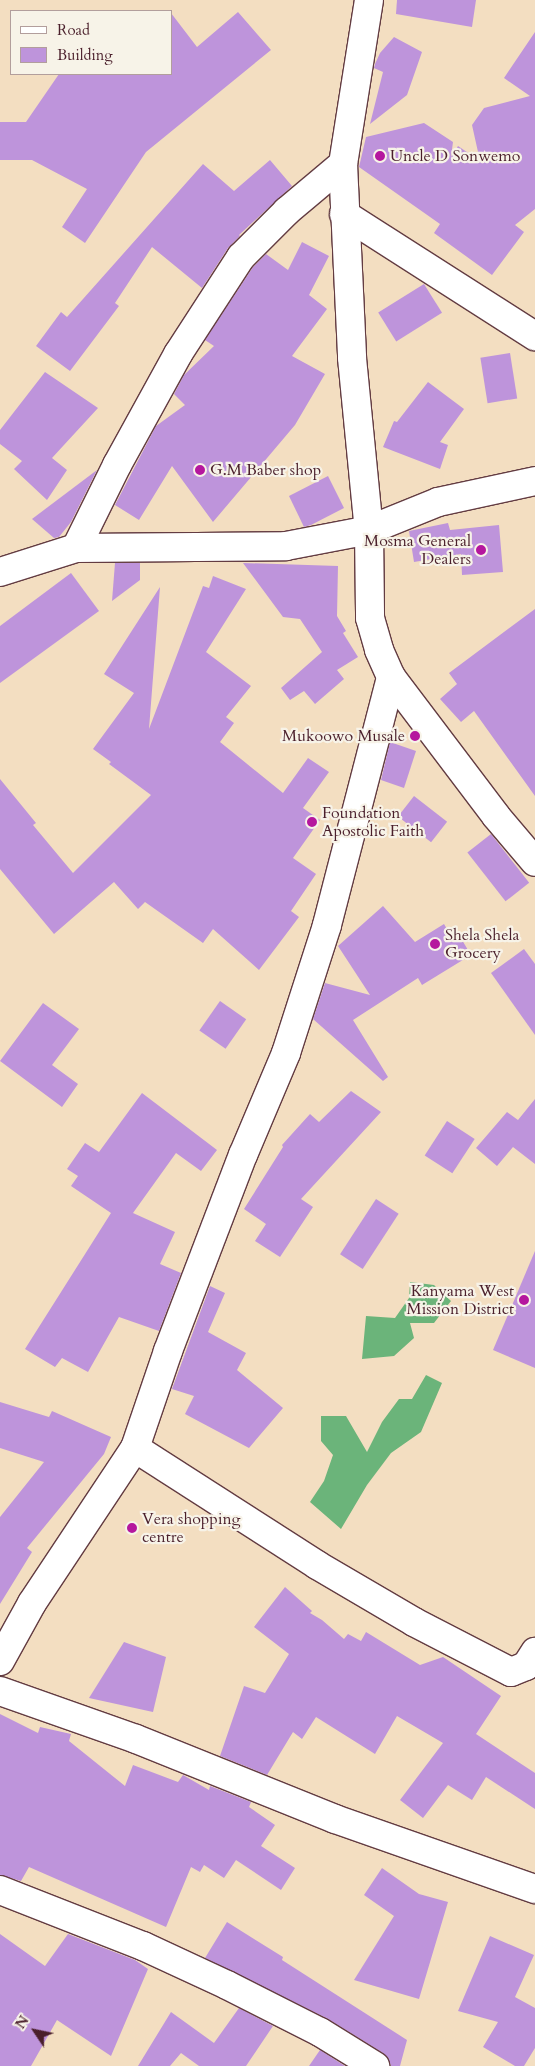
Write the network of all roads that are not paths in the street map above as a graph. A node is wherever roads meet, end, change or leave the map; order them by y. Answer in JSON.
{"nodes":[{"id":1,"x":368,"y":0,"type":"edge"},
{"id":2,"x":343,"y":164,"type":"junction"},
{"id":3,"x":344,"y":214,"type":"junction"},
{"id":4,"x":535,"y":336,"type":"edge"},
{"id":5,"x":535,"y":481,"type":"edge"},
{"id":6,"x":369,"y":530,"type":"junction"},
{"id":7,"x":76,"y":548,"type":"junction"},
{"id":8,"x":0,"y":572,"type":"edge"},
{"id":9,"x":391,"y":677,"type":"junction"},
{"id":10,"x":535,"y":862,"type":"edge"},
{"id":11,"x":135,"y":1448,"type":"junction"},
{"id":12,"x":535,"y":1652,"type":"edge"},
{"id":13,"x":0,"y":1661,"type":"edge"},
{"id":14,"x":0,"y":1691,"type":"edge"},
{"id":15,"x":535,"y":1889,"type":"edge"},
{"id":16,"x":0,"y":1890,"type":"edge"},
{"id":17,"x":375,"y":2066,"type":"edge"}],
"edges":[{"from":1,"to":2,"type":"street"},
{"from":2,"to":3,"type":"street"},
{"from":2,"to":7,"type":"street"},
{"from":3,"to":4,"type":"street"},
{"from":3,"to":6,"type":"street"},
{"from":5,"to":6,"type":"street"},
{"from":6,"to":7,"type":"street"},
{"from":6,"to":9,"type":"street"},
{"from":7,"to":8,"type":"street"},
{"from":9,"to":10,"type":"street"},
{"from":9,"to":11,"type":"street"},
{"from":11,"to":12,"type":"street"},
{"from":11,"to":13,"type":"street"},
{"from":14,"to":15,"type":"street"},
{"from":16,"to":17,"type":"street"}]}
